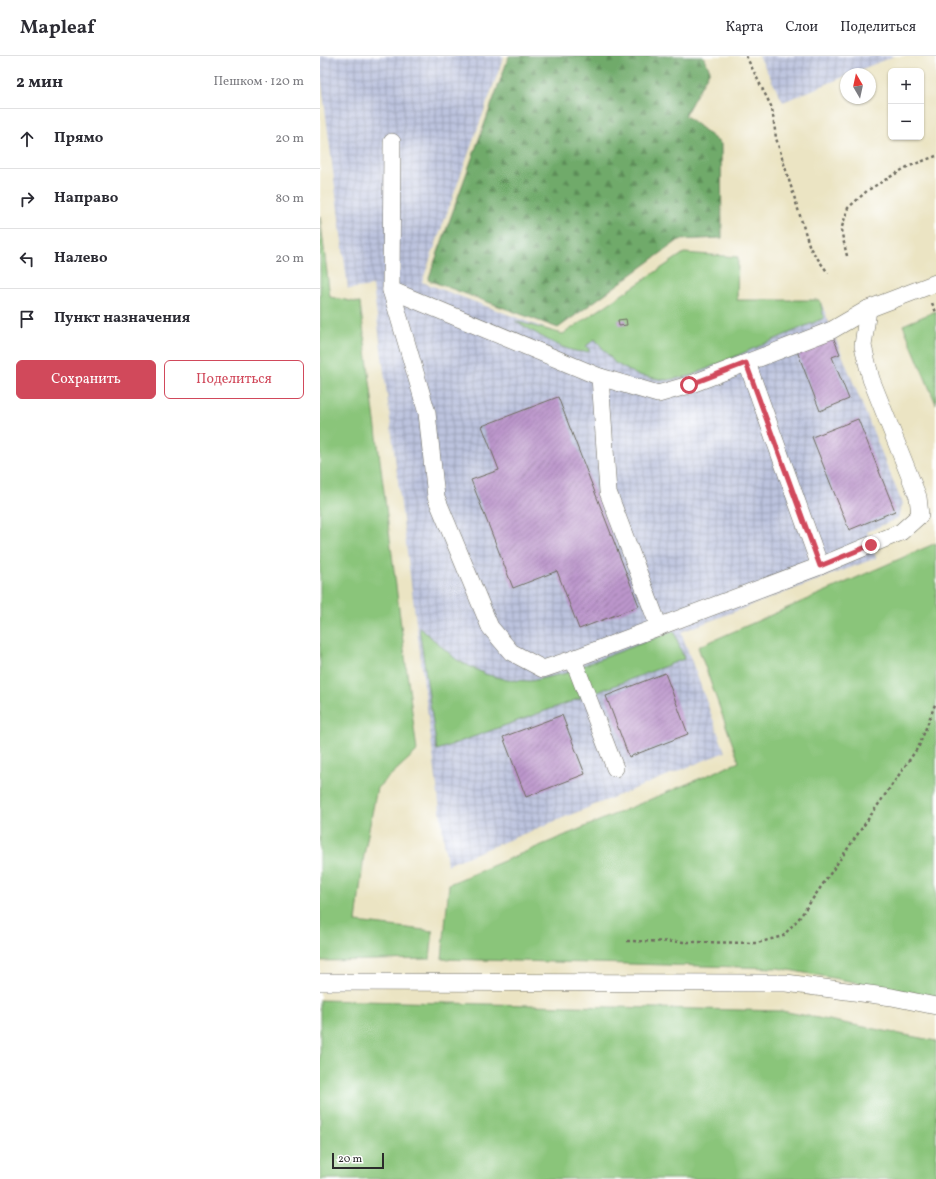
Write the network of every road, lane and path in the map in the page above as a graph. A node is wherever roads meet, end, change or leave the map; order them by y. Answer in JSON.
{"nodes":[{"id":1,"x":746,"y":56,"type":"edge"},
{"id":2,"x":392,"y":142,"type":"dead end"},
{"id":3,"x":936,"y":156,"type":"edge"},
{"id":4,"x":847,"y":256,"type":"dead end"},
{"id":5,"x":828,"y":273,"type":"dead end"},
{"id":6,"x":936,"y":283,"type":"edge"},
{"id":7,"x":391,"y":290,"type":"junction"},
{"id":8,"x":868,"y":309,"type":"junction"},
{"id":9,"x":746,"y":363,"type":"junction"},
{"id":10,"x":600,"y":377,"type":"junction"},
{"id":11,"x":820,"y":566,"type":"junction"},
{"id":12,"x":659,"y":627,"type":"junction"},
{"id":13,"x":573,"y":659,"type":"junction"},
{"id":14,"x":936,"y":702,"type":"edge"},
{"id":15,"x":615,"y":768,"type":"dead end"},
{"id":16,"x":627,"y":941,"type":"dead end"},
{"id":17,"x":320,"y":982,"type":"edge"},
{"id":18,"x":936,"y":1006,"type":"edge"}],
"edges":[{"from":1,"to":5,"type":"path"},
{"from":2,"to":7,"type":"street"},
{"from":3,"to":4,"type":"path"},
{"from":6,"to":8,"type":"street"},
{"from":7,"to":10,"type":"street"},
{"from":7,"to":13,"type":"street"},
{"from":8,"to":9,"type":"street"},
{"from":8,"to":11,"type":"street"},
{"from":9,"to":10,"type":"street"},
{"from":9,"to":11,"type":"street"},
{"from":10,"to":12,"type":"street"},
{"from":11,"to":12,"type":"street"},
{"from":12,"to":13,"type":"street"},
{"from":13,"to":15,"type":"street"},
{"from":14,"to":16,"type":"path"},
{"from":17,"to":18,"type":"street"}]}
